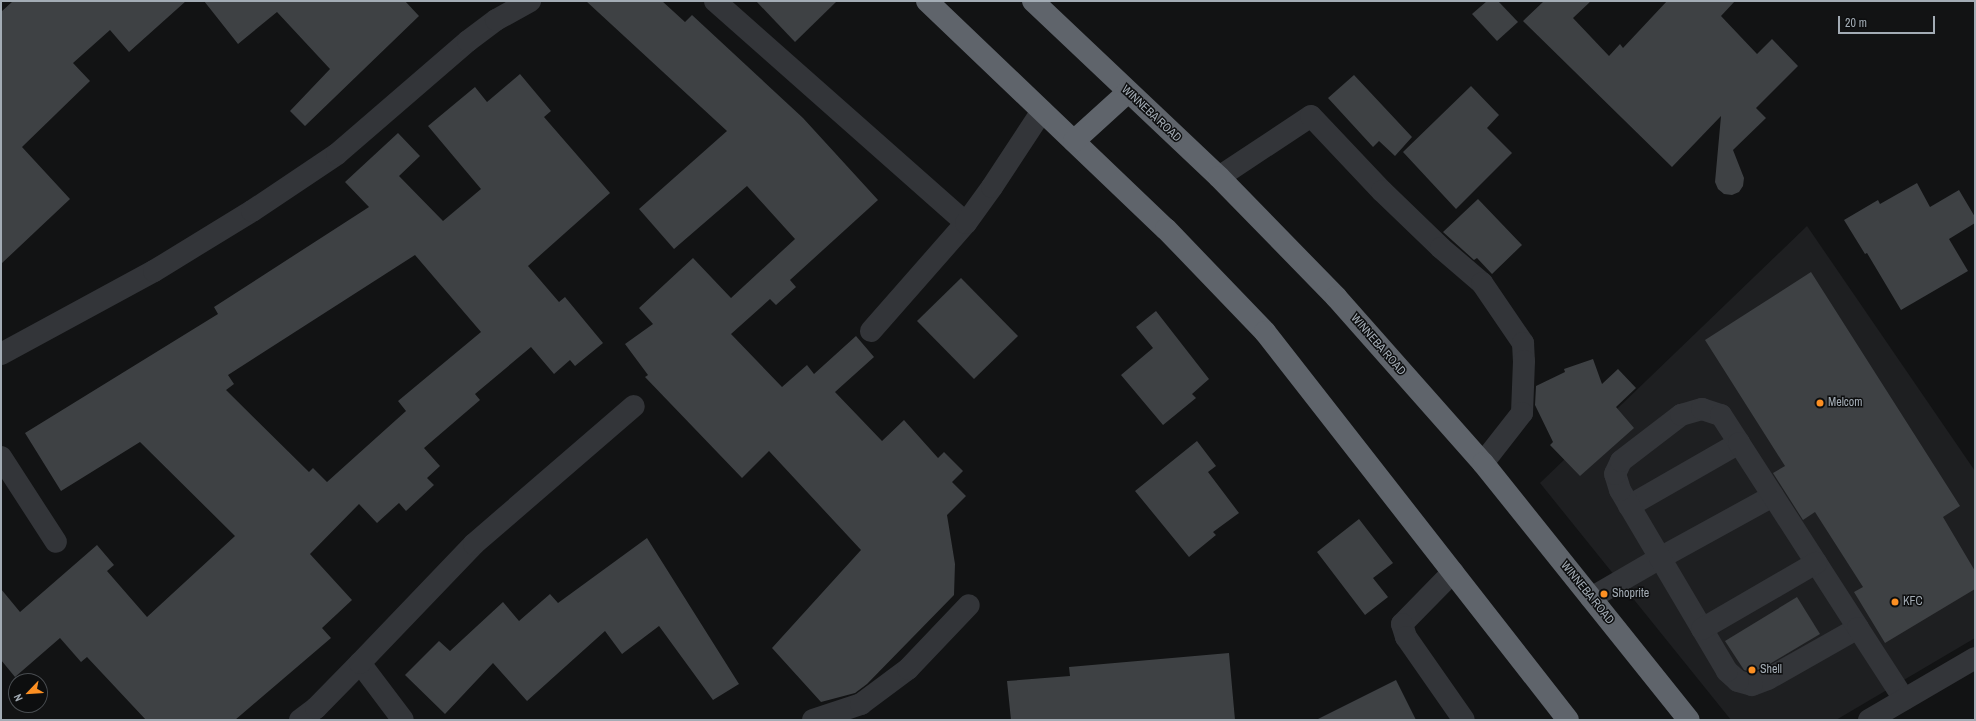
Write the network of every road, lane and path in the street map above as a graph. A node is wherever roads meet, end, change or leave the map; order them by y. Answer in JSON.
{"nodes":[{"id":1,"x":511,"y":1,"type":"edge"},
{"id":2,"x":530,"y":1,"type":"edge"},
{"id":3,"x":714,"y":1,"type":"edge"},
{"id":4,"x":927,"y":1,"type":"edge"},
{"id":5,"x":1033,"y":1,"type":"edge"},
{"id":6,"x":496,"y":20,"type":"junction"},
{"id":7,"x":1128,"y":92,"type":"junction"},
{"id":8,"x":1042,"y":111,"type":"junction"},
{"id":9,"x":1074,"y":141,"type":"junction"},
{"id":10,"x":1219,"y":178,"type":"junction"},
{"id":11,"x":966,"y":223,"type":"junction"},
{"id":12,"x":871,"y":331,"type":"dead end"},
{"id":13,"x":1,"y":354,"type":"edge"},
{"id":14,"x":634,"y":406,"type":"dead end"},
{"id":15,"x":1739,"y":443,"type":"junction"},
{"id":16,"x":1,"y":457,"type":"edge"},
{"id":17,"x":1483,"y":463,"type":"junction"},
{"id":18,"x":1773,"y":496,"type":"junction"},
{"id":19,"x":1629,"y":506,"type":"junction"},
{"id":20,"x":56,"y":542,"type":"dead end"},
{"id":21,"x":1660,"y":558,"type":"junction"},
{"id":22,"x":1816,"y":563,"type":"junction"},
{"id":23,"x":1453,"y":572,"type":"junction"},
{"id":24,"x":1591,"y":598,"type":"junction"},
{"id":25,"x":969,"y":605,"type":"dead end"},
{"id":26,"x":1858,"y":628,"type":"junction"},
{"id":27,"x":1702,"y":629,"type":"junction"},
{"id":28,"x":1975,"y":658,"type":"edge"},
{"id":29,"x":360,"y":663,"type":"junction"},
{"id":30,"x":1904,"y":700,"type":"junction"},
{"id":31,"x":300,"y":720,"type":"edge"},
{"id":32,"x":403,"y":720,"type":"edge"},
{"id":33,"x":813,"y":720,"type":"edge"},
{"id":34,"x":1464,"y":720,"type":"edge"},
{"id":35,"x":1568,"y":720,"type":"edge"},
{"id":36,"x":1689,"y":720,"type":"edge"},
{"id":37,"x":1869,"y":720,"type":"edge"}],
"edges":[{"from":1,"to":6,"type":"street"},
{"from":2,"to":6,"type":"street"},
{"from":3,"to":11,"type":"street"},
{"from":4,"to":8,"type":"highway"},
{"from":5,"to":7,"type":"highway","name":"WINNEBA ROAD"},
{"from":6,"to":13,"type":"street"},
{"from":7,"to":9,"type":"highway"},
{"from":7,"to":10,"type":"highway","name":"WINNEBA ROAD"},
{"from":8,"to":9,"type":"highway"},
{"from":8,"to":11,"type":"street"},
{"from":9,"to":23,"type":"highway"},
{"from":10,"to":17,"type":"highway","name":"WINNEBA ROAD"},
{"from":10,"to":17,"type":"street"},
{"from":11,"to":12,"type":"street"},
{"from":14,"to":29,"type":"street"},
{"from":15,"to":18,"type":"street"},
{"from":15,"to":19,"type":"street"},
{"from":15,"to":19,"type":"street"},
{"from":16,"to":20,"type":"street"},
{"from":17,"to":24,"type":"highway","name":"WINNEBA ROAD"},
{"from":18,"to":21,"type":"street"},
{"from":18,"to":22,"type":"street"},
{"from":19,"to":21,"type":"street"},
{"from":21,"to":24,"type":"street"},
{"from":21,"to":27,"type":"street"},
{"from":22,"to":26,"type":"street"},
{"from":22,"to":27,"type":"street"},
{"from":23,"to":34,"type":"street"},
{"from":23,"to":35,"type":"highway"},
{"from":24,"to":36,"type":"highway","name":"WINNEBA ROAD"},
{"from":25,"to":33,"type":"street"},
{"from":26,"to":27,"type":"street"},
{"from":26,"to":30,"type":"street"},
{"from":28,"to":30,"type":"street"},
{"from":29,"to":31,"type":"street"},
{"from":29,"to":32,"type":"street"},
{"from":30,"to":37,"type":"street"}]}
